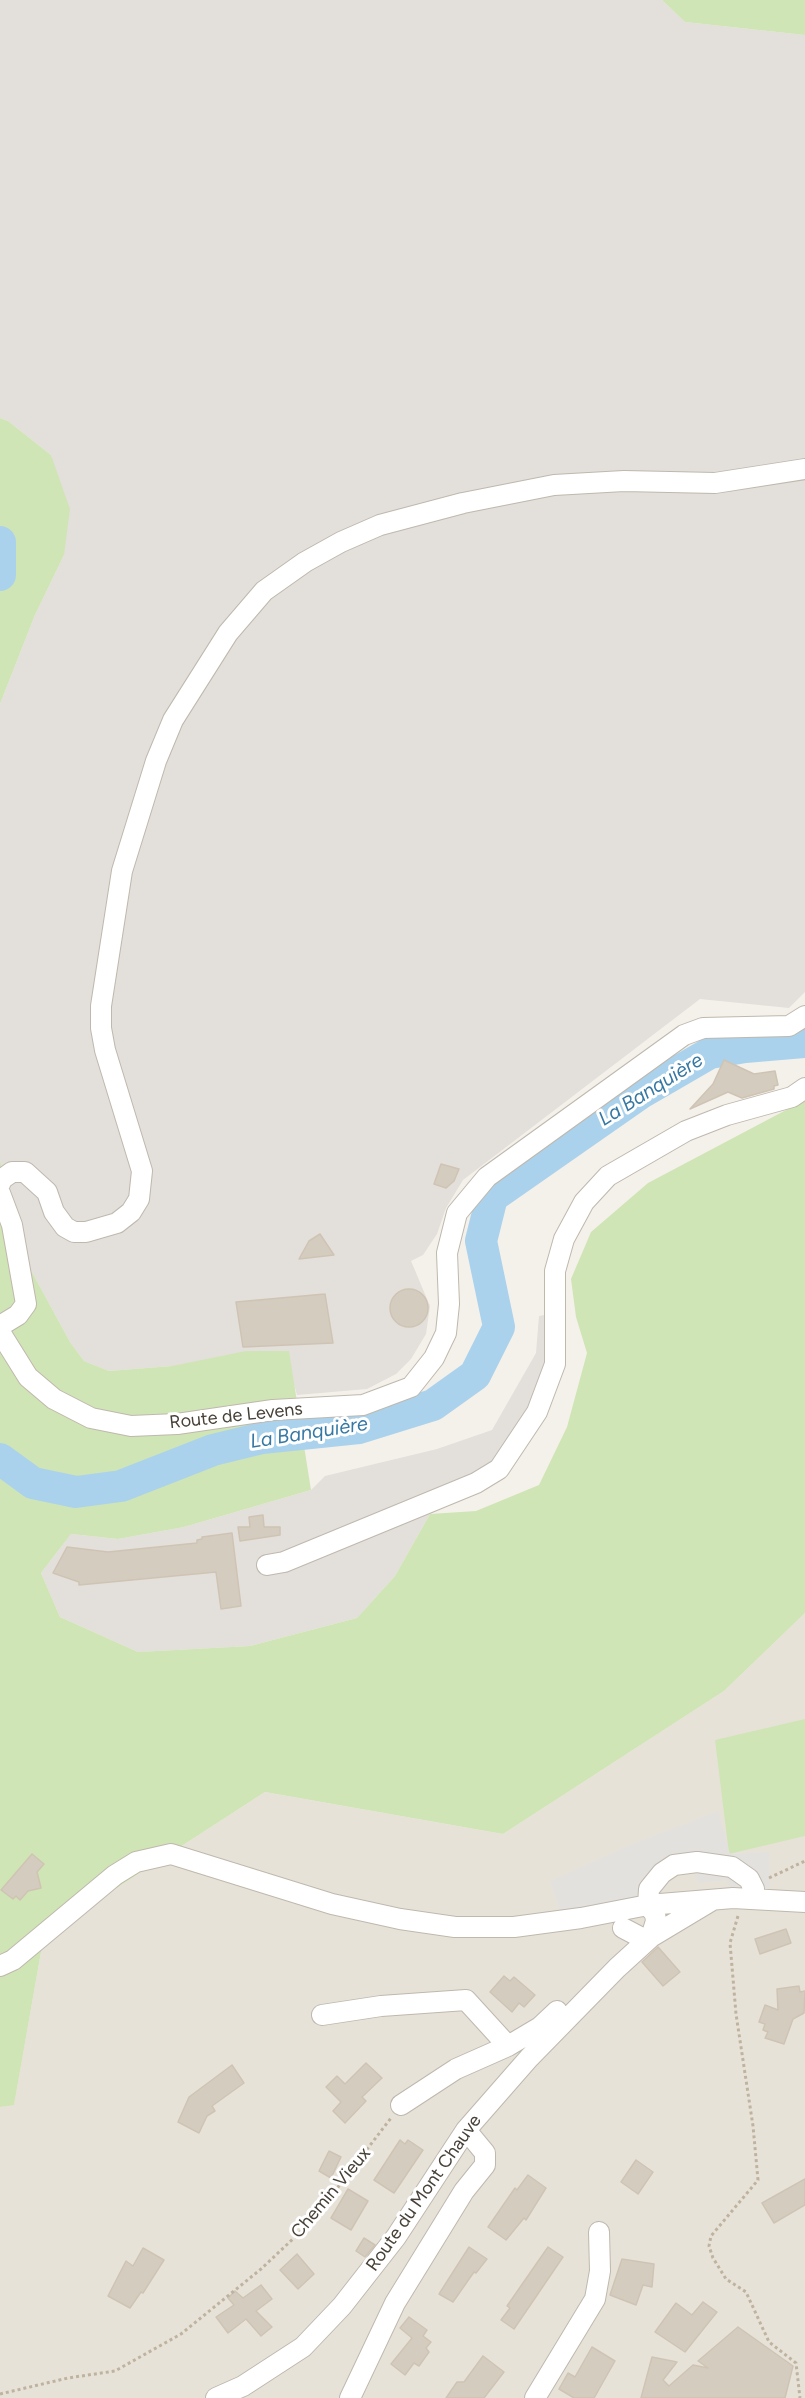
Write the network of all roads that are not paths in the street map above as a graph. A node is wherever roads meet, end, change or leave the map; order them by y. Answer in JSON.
{"nodes":[{"id":1,"x":805,"y":469,"type":"edge"},
{"id":2,"x":805,"y":1016,"type":"edge"},
{"id":3,"x":805,"y":1088,"type":"edge"},
{"id":4,"x":0,"y":1184,"type":"edge"},
{"id":5,"x":0,"y":1193,"type":"edge"},
{"id":6,"x":0,"y":1326,"type":"edge"},
{"id":7,"x":0,"y":1332,"type":"edge"},
{"id":8,"x":267,"y":1565,"type":"dead end"},
{"id":9,"x":753,"y":1898,"type":"junction"},
{"id":10,"x":713,"y":1899,"type":"junction"},
{"id":11,"x":805,"y":1902,"type":"edge"},
{"id":12,"x":648,"y":1905,"type":"junction"},
{"id":13,"x":581,"y":1918,"type":"junction"},
{"id":14,"x":627,"y":1934,"type":"junction"},
{"id":15,"x":651,"y":1937,"type":"junction"},
{"id":16,"x":0,"y":1966,"type":"edge"},
{"id":17,"x":613,"y":1972,"type":"junction"},
{"id":18,"x":322,"y":2015,"type":"dead end"},
{"id":19,"x":508,"y":2046,"type":"junction"},
{"id":20,"x":401,"y":2105,"type":"road end"},
{"id":21,"x":466,"y":2130,"type":"junction"},
{"id":22,"x":599,"y":2232,"type":"dead end"},
{"id":23,"x":216,"y":2398,"type":"edge"},
{"id":24,"x":350,"y":2398,"type":"edge"},
{"id":25,"x":534,"y":2398,"type":"edge"}],
"edges":[{"from":1,"to":4,"type":"street"},
{"from":2,"to":7,"type":"street","name":"Route de Levens"},
{"from":3,"to":8,"type":"street"},
{"from":5,"to":6,"type":"street"},
{"from":9,"to":10,"type":"street"},
{"from":9,"to":11,"type":"street"},
{"from":9,"to":12,"type":"street"},
{"from":10,"to":12,"type":"street"},
{"from":10,"to":15,"type":"street","name":"Route du Mont Chauve"},
{"from":12,"to":13,"type":"street"},
{"from":12,"to":14,"type":"street"},
{"from":12,"to":15,"type":"street"},
{"from":13,"to":14,"type":"street"},
{"from":13,"to":16,"type":"street"},
{"from":14,"to":15,"type":"street"},
{"from":14,"to":17,"type":"street"},
{"from":15,"to":17,"type":"street","name":"Route du Mont Chauve"},
{"from":17,"to":19,"type":"street"},
{"from":17,"to":21,"type":"street","name":"Route du Mont Chauve"},
{"from":18,"to":19,"type":"street"},
{"from":19,"to":20,"type":"street"},
{"from":21,"to":23,"type":"street","name":"Route du Mont Chauve"},
{"from":21,"to":24,"type":"street"},
{"from":22,"to":25,"type":"street"}]}
